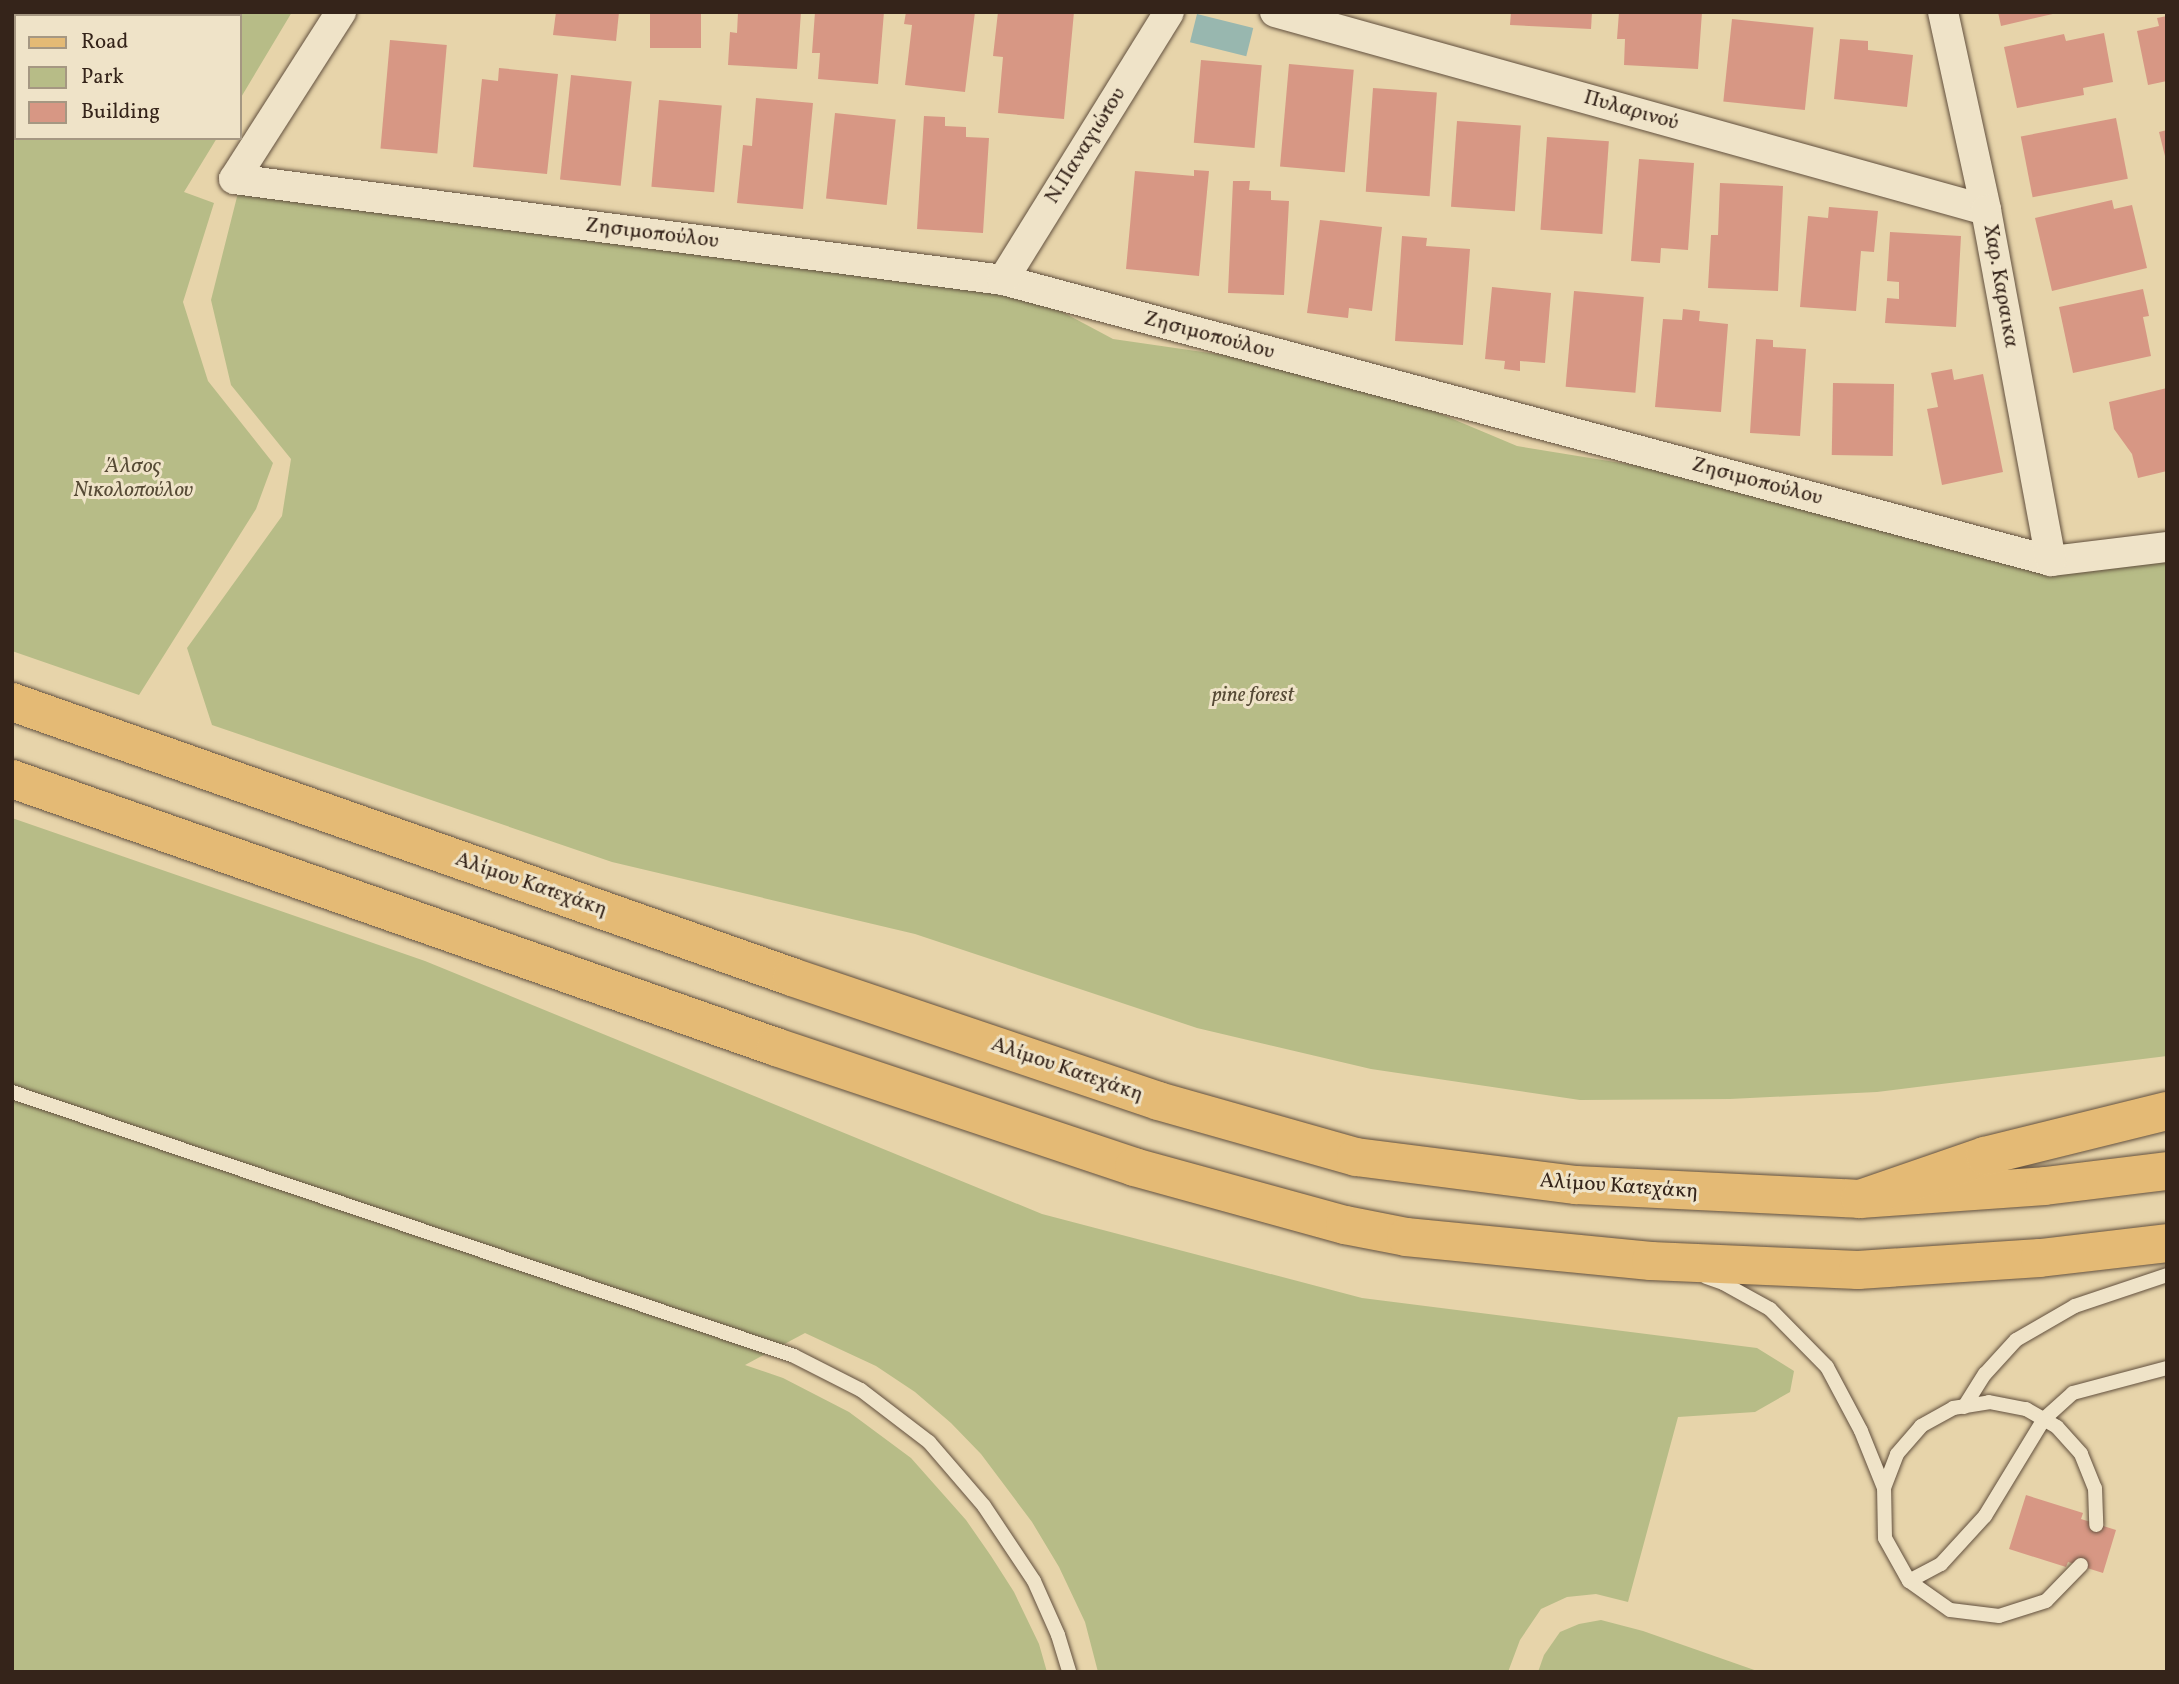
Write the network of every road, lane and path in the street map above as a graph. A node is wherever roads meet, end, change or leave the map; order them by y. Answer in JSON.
{"nodes":[{"id":1,"x":341,"y":12,"type":"edge"},
{"id":2,"x":1169,"y":12,"type":"edge"},
{"id":3,"x":1275,"y":12,"type":"edge"},
{"id":4,"x":1943,"y":12,"type":"edge"},
{"id":5,"x":1986,"y":210,"type":"junction"},
{"id":6,"x":1003,"y":280,"type":"junction"},
{"id":7,"x":2167,"y":547,"type":"edge"},
{"id":8,"x":2051,"y":561,"type":"junction"},
{"id":9,"x":12,"y":702,"type":"edge"},
{"id":10,"x":12,"y":779,"type":"edge"},
{"id":11,"x":12,"y":1092,"type":"edge"},
{"id":12,"x":2167,"y":1111,"type":"edge"},
{"id":13,"x":2167,"y":1171,"type":"edge"},
{"id":14,"x":1860,"y":1199,"type":"junction"},
{"id":15,"x":2167,"y":1243,"type":"edge"},
{"id":16,"x":1651,"y":1261,"type":"junction"},
{"id":17,"x":2167,"y":1275,"type":"edge"},
{"id":18,"x":2167,"y":1368,"type":"edge"},
{"id":19,"x":1964,"y":1406,"type":"junction"},
{"id":20,"x":2044,"y":1419,"type":"junction"},
{"id":21,"x":1884,"y":1488,"type":"junction"},
{"id":22,"x":2096,"y":1525,"type":"dead end"},
{"id":23,"x":2081,"y":1565,"type":"dead end"},
{"id":24,"x":1909,"y":1581,"type":"junction"},
{"id":25,"x":1069,"y":1672,"type":"edge"}],
"edges":[{"from":1,"to":6,"type":"street","name":"Ζησιμοπούλου"},
{"from":2,"to":6,"type":"street","name":"Ν.Παναγιώτου"},
{"from":3,"to":5,"type":"street","name":"Πυλαρινού"},
{"from":4,"to":5,"type":"street","name":"Χαρ. Καραικα"},
{"from":5,"to":8,"type":"street","name":"Χαρ. Καραικα"},
{"from":6,"to":8,"type":"street","name":"Ζησιμοπούλου"},
{"from":7,"to":8,"type":"street","name":"Ζησιμοπούλου"},
{"from":9,"to":14,"type":"main road","name":"Αλίμου Κατεχάκη"},
{"from":10,"to":16,"type":"main road"},
{"from":11,"to":25,"type":"lane"},
{"from":12,"to":14,"type":"main road"},
{"from":13,"to":14,"type":"main road","name":"Αλίμου Κατεχάκη"},
{"from":15,"to":16,"type":"main road"},
{"from":16,"to":21,"type":"lane"},
{"from":17,"to":19,"type":"lane"},
{"from":18,"to":20,"type":"lane"},
{"from":19,"to":20,"type":"lane"},
{"from":19,"to":21,"type":"lane"},
{"from":20,"to":22,"type":"lane"},
{"from":20,"to":24,"type":"lane"},
{"from":21,"to":24,"type":"lane"},
{"from":23,"to":24,"type":"lane"}]}
